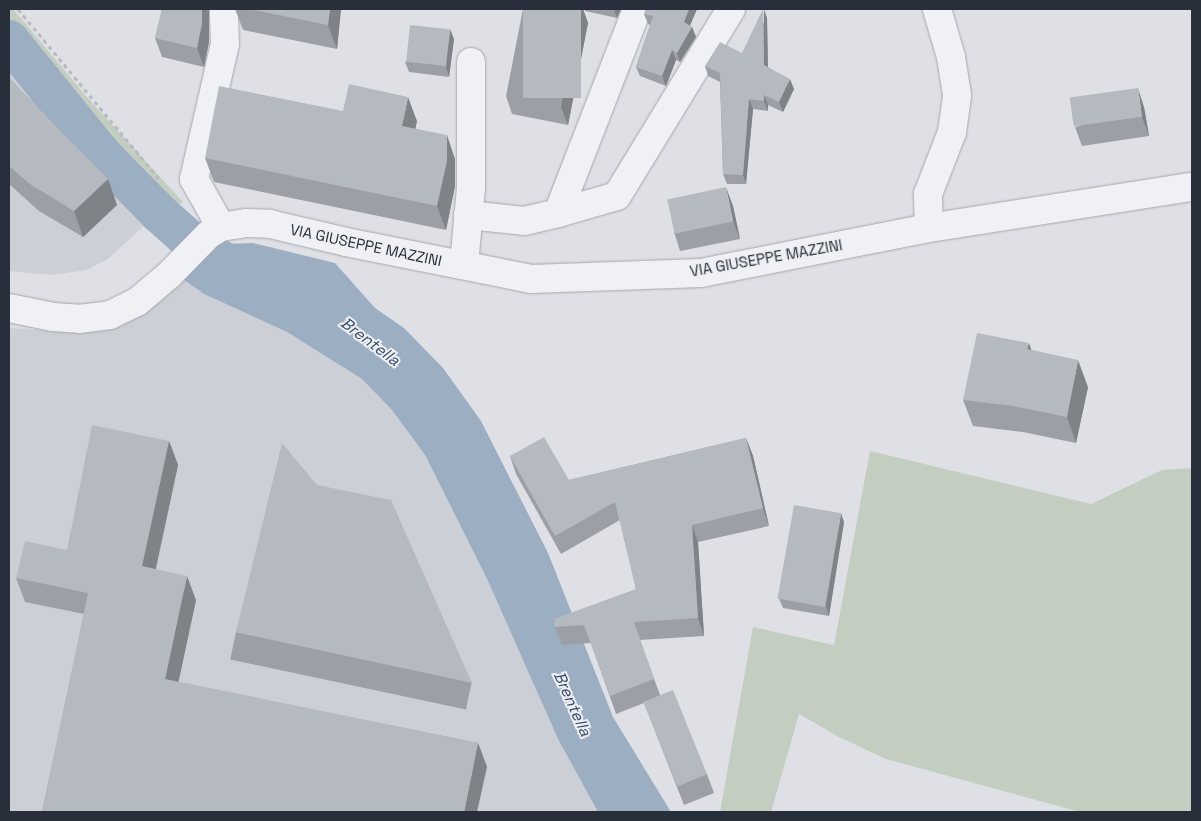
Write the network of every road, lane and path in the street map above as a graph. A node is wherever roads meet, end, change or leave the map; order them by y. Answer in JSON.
{"nodes":[{"id":1,"x":18,"y":9,"type":"edge"},
{"id":2,"x":224,"y":9,"type":"edge"},
{"id":3,"x":637,"y":9,"type":"edge"},
{"id":4,"x":731,"y":9,"type":"edge"},
{"id":5,"x":937,"y":9,"type":"edge"},
{"id":6,"x":471,"y":62,"type":"dead end"},
{"id":7,"x":165,"y":185,"type":"dead end"},
{"id":8,"x":1192,"y":187,"type":"edge"},
{"id":9,"x":558,"y":213,"type":"junction"},
{"id":10,"x":468,"y":215,"type":"junction"},
{"id":11,"x":929,"y":228,"type":"junction"},
{"id":12,"x":215,"y":231,"type":"junction"},
{"id":13,"x":464,"y":265,"type":"junction"},
{"id":14,"x":9,"y":308,"type":"edge"}],
"edges":[{"from":1,"to":7,"type":"path"},
{"from":2,"to":12,"type":"street"},
{"from":3,"to":9,"type":"street"},
{"from":4,"to":9,"type":"street"},
{"from":5,"to":11,"type":"street"},
{"from":6,"to":10,"type":"street"},
{"from":8,"to":11,"type":"street","name":"VIA GIUSEPPE MAZZINI"},
{"from":9,"to":10,"type":"street"},
{"from":10,"to":13,"type":"street"},
{"from":11,"to":13,"type":"street","name":"VIA GIUSEPPE MAZZINI"},
{"from":12,"to":13,"type":"street","name":"VIA GIUSEPPE MAZZINI"},
{"from":12,"to":14,"type":"street"}]}
